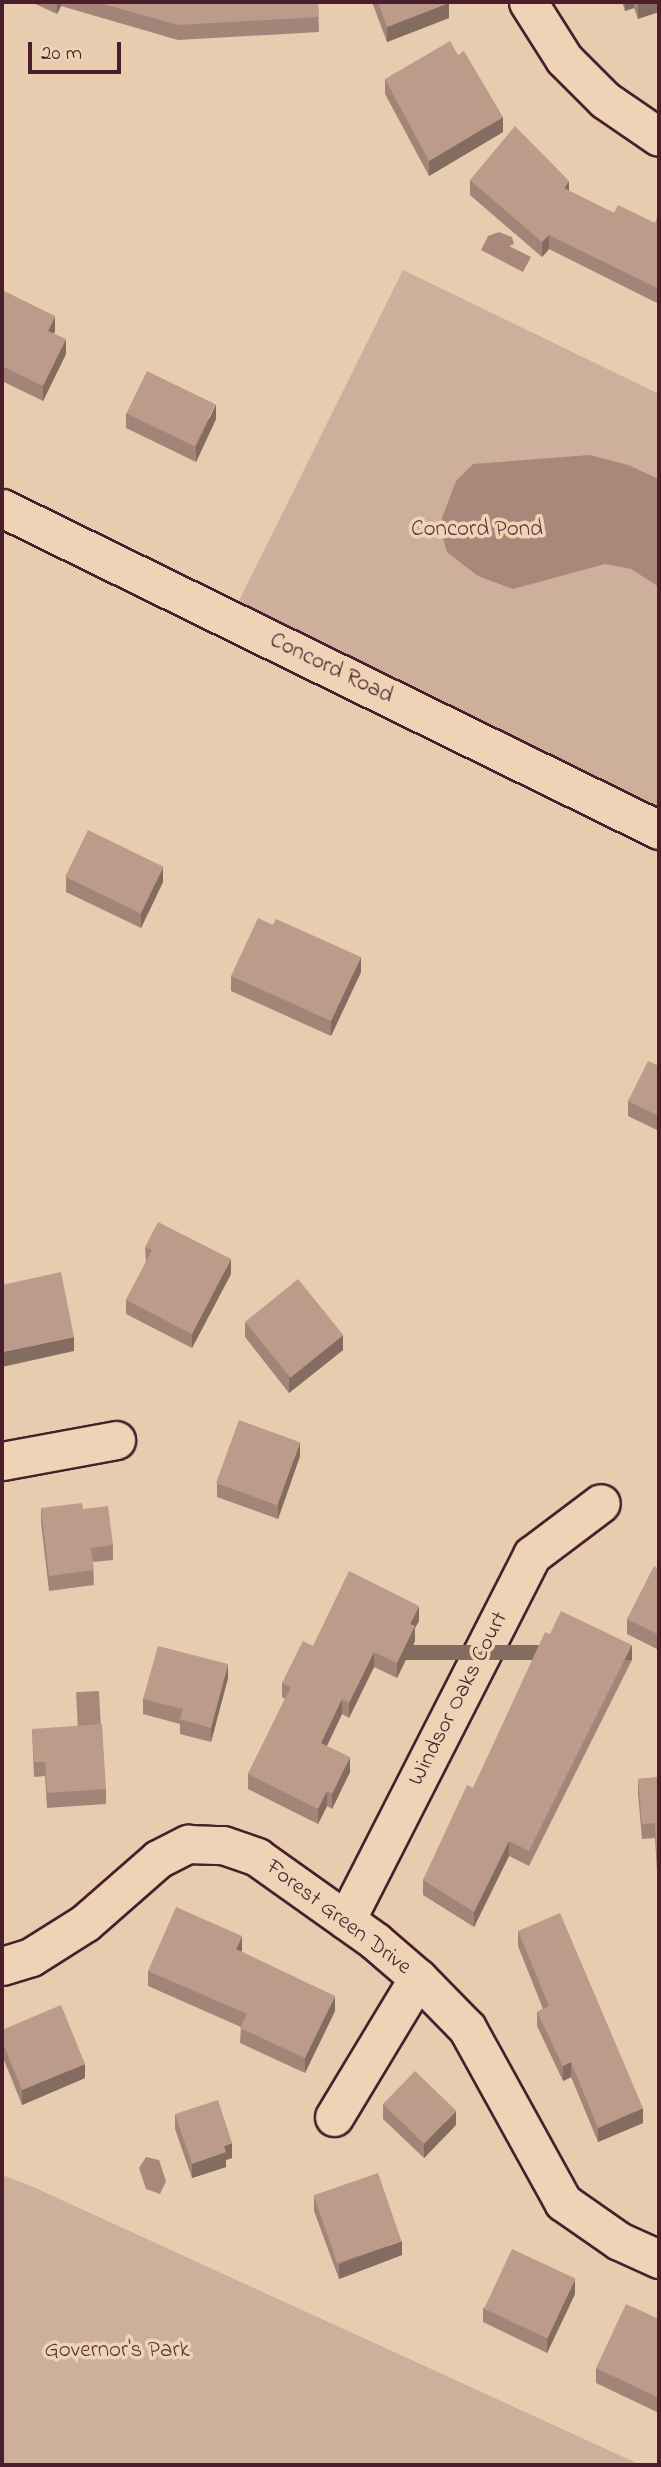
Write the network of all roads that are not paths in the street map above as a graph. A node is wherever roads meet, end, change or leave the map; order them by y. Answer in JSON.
{"nodes":[{"id":1,"x":528,"y":2,"type":"edge"},
{"id":2,"x":659,"y":137,"type":"edge"},
{"id":3,"x":2,"y":508,"type":"edge"},
{"id":4,"x":659,"y":830,"type":"edge"},
{"id":5,"x":116,"y":1440,"type":"dead end"},
{"id":6,"x":2,"y":1461,"type":"edge"},
{"id":7,"x":601,"y":1503,"type":"dead end"},
{"id":8,"x":346,"y":1920,"type":"junction"},
{"id":9,"x":2,"y":1966,"type":"edge"},
{"id":10,"x":418,"y":1978,"type":"junction"},
{"id":11,"x":334,"y":2117,"type":"dead end"},
{"id":12,"x":659,"y":2259,"type":"edge"}],
"edges":[{"from":1,"to":2,"type":"street"},
{"from":3,"to":4,"type":"street","name":"Concord Road"},
{"from":5,"to":6,"type":"street"},
{"from":7,"to":8,"type":"street","name":"Windsor Oaks Court"},
{"from":8,"to":9,"type":"street","name":"Forest Green Drive"},
{"from":8,"to":10,"type":"street","name":"Forest Green Drive"},
{"from":10,"to":11,"type":"street"},
{"from":10,"to":12,"type":"street","name":"Forest Green Drive"}]}
